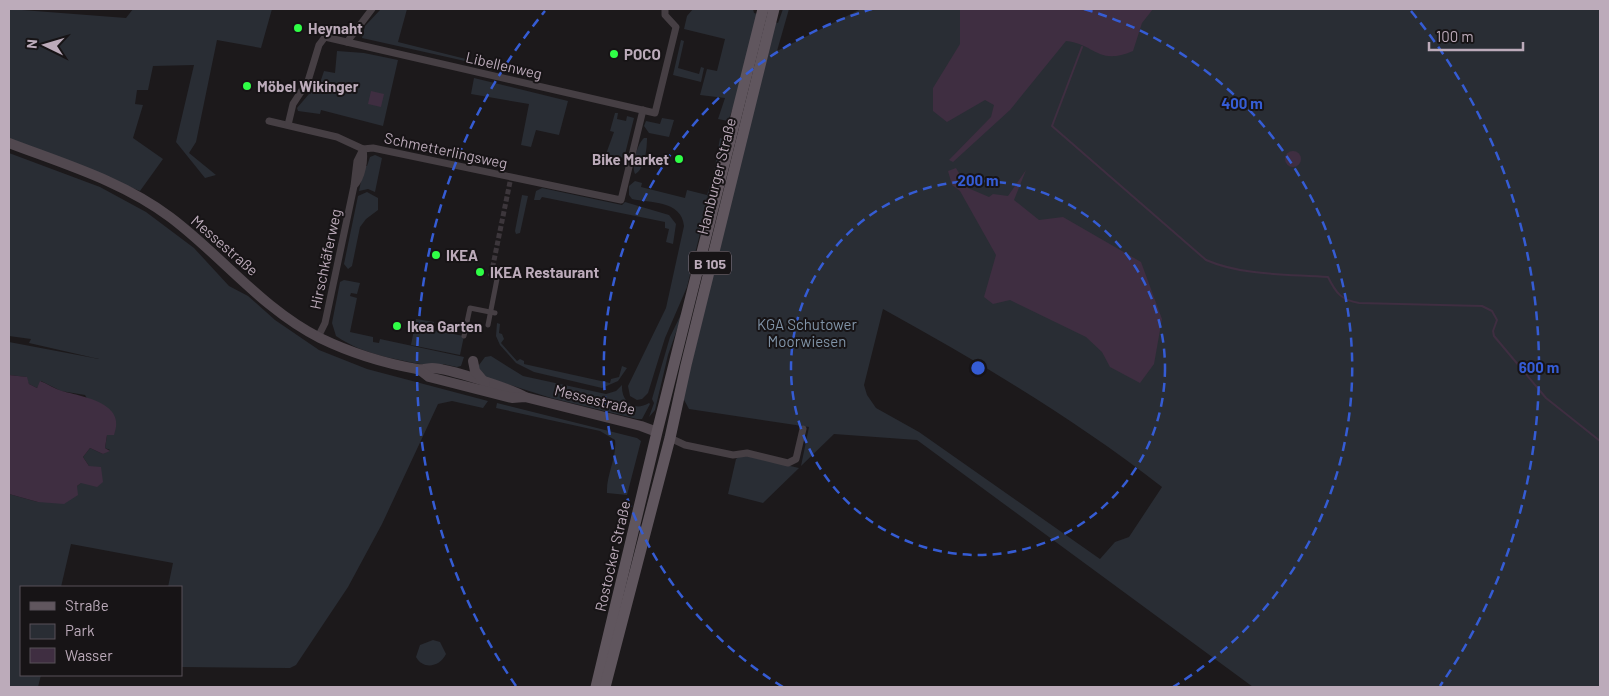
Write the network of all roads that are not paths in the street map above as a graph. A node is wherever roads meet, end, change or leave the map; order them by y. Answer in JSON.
{"nodes":[{"id":1,"x":372,"y":9,"type":"edge"},
{"id":2,"x":664,"y":9,"type":"edge"},
{"id":3,"x":763,"y":9,"type":"edge"},
{"id":4,"x":774,"y":9,"type":"edge"},
{"id":5,"x":347,"y":42,"type":"junction"},
{"id":6,"x":643,"y":110,"type":"junction"},
{"id":7,"x":269,"y":121,"type":"dead end"},
{"id":8,"x":288,"y":125,"type":"junction"},
{"id":9,"x":9,"y":143,"type":"edge"},
{"id":10,"x":363,"y":149,"type":"junction"},
{"id":11,"x":491,"y":275,"type":"tunnel mouth"},
{"id":12,"x":493,"y":312,"type":"junction"},
{"id":13,"x":488,"y":325,"type":"dead end"},
{"id":14,"x":464,"y":336,"type":"dead end"},
{"id":15,"x":318,"y":337,"type":"junction"},
{"id":16,"x":473,"y":361,"type":"dead end"},
{"id":17,"x":420,"y":370,"type":"junction"},
{"id":18,"x":486,"y":383,"type":"junction"},
{"id":19,"x":525,"y":397,"type":"junction"},
{"id":20,"x":803,"y":429,"type":"dead end"},
{"id":21,"x":656,"y":432,"type":"junction"},
{"id":22,"x":670,"y":438,"type":"junction"},
{"id":23,"x":596,"y":687,"type":"edge"},
{"id":24,"x":605,"y":687,"type":"edge"}],
"edges":[{"from":1,"to":5,"type":"street"},
{"from":2,"to":6,"type":"street","name":"Libellenweg"},
{"from":3,"to":21,"type":"main road","name":"Hamburger Straße","number":"B 105"},
{"from":4,"to":22,"type":"main road","name":"Hamburger Straße","number":"B 105"},
{"from":5,"to":6,"type":"street","name":"Libellenweg"},
{"from":5,"to":8,"type":"street","name":"Libellenweg"},
{"from":6,"to":10,"type":"street","name":"Schmetterlingsweg"},
{"from":7,"to":8,"type":"street","name":"Schmetterlingsweg"},
{"from":8,"to":10,"type":"street","name":"Schmetterlingsweg"},
{"from":9,"to":15,"type":"main road","name":"Messestraße"},
{"from":10,"to":15,"type":"street","name":"Hirschkäferweg"},
{"from":11,"to":12,"type":"street"},
{"from":12,"to":13,"type":"street"},
{"from":12,"to":14,"type":"street"},
{"from":15,"to":17,"type":"main road","name":"Messestraße"},
{"from":16,"to":18,"type":"main road"},
{"from":17,"to":18,"type":"main road","name":"Messestraße"},
{"from":17,"to":19,"type":"main road","name":"Messestraße"},
{"from":18,"to":19,"type":"main road","name":"Messestraße"},
{"from":19,"to":21,"type":"main road","name":"Messestraße"},
{"from":20,"to":22,"type":"street"},
{"from":21,"to":22,"type":"main road"},
{"from":21,"to":23,"type":"main road","name":"Rostocker Straße","number":"B 105"},
{"from":22,"to":24,"type":"main road","name":"Rostocker Straße","number":"B 105"}]}
